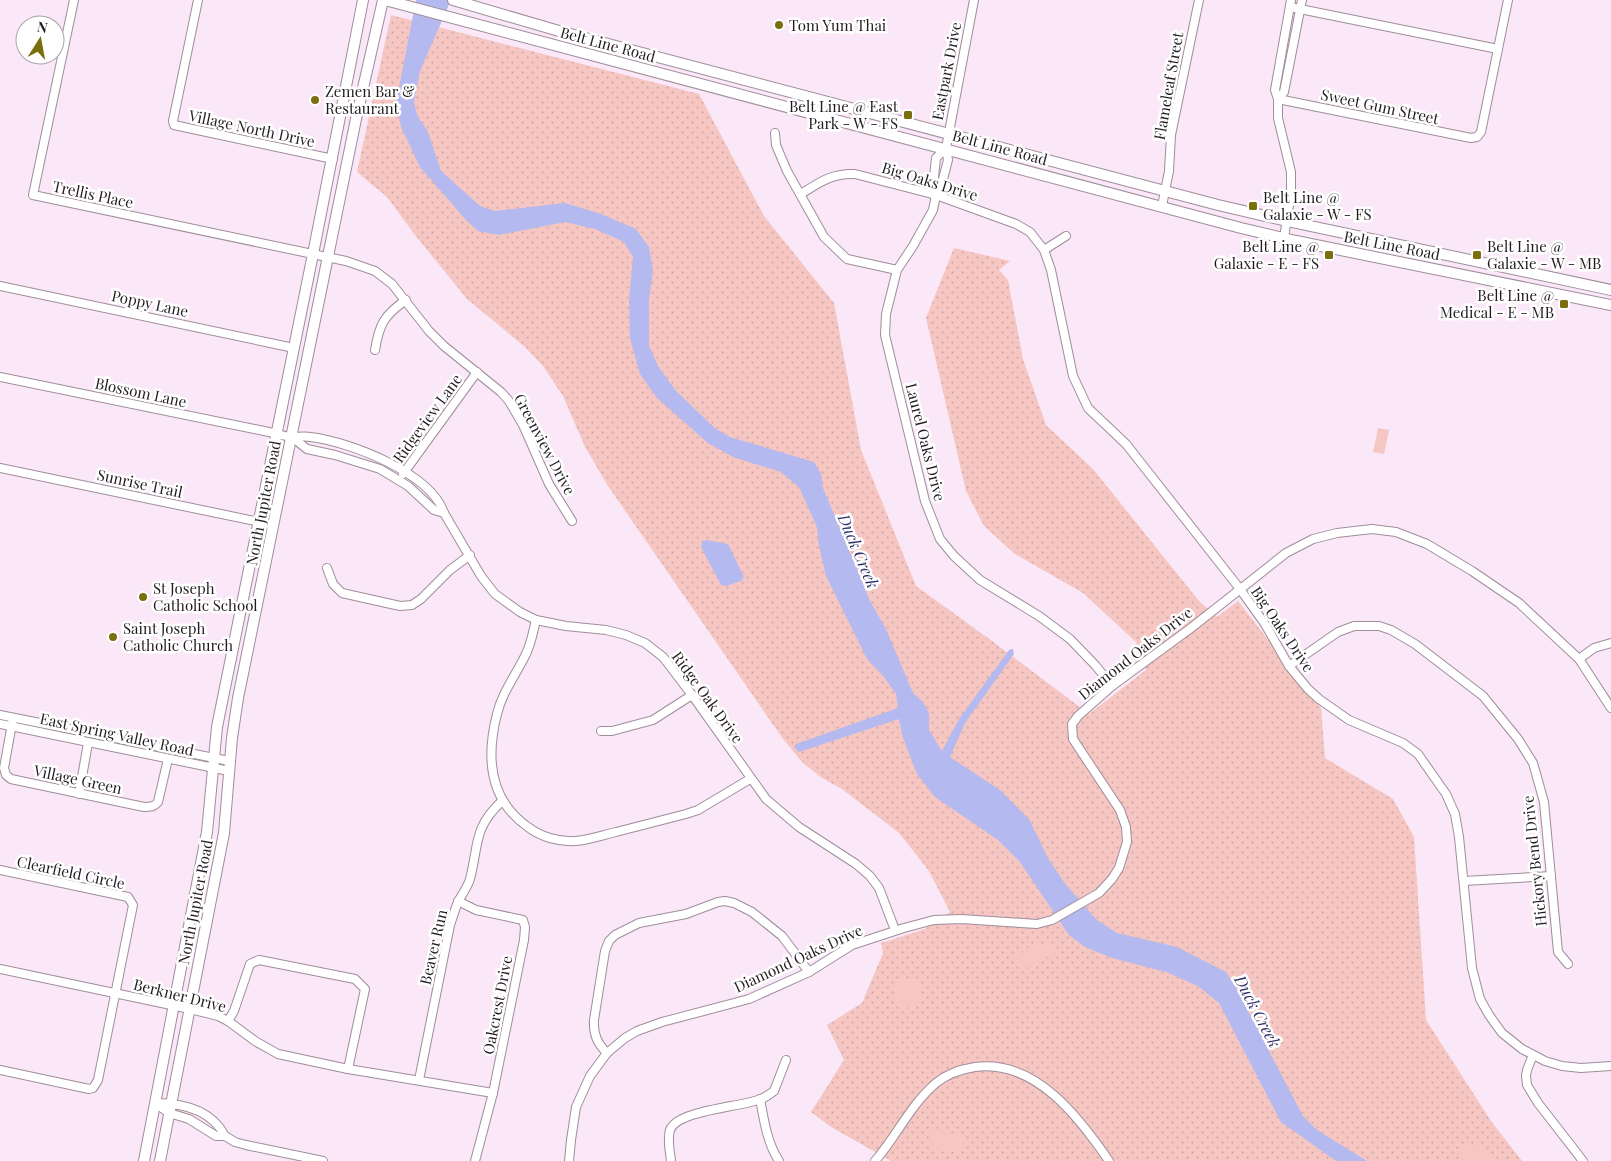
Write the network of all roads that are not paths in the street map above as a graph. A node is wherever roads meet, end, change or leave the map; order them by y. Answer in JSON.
{"nodes":[{"id":1,"x":74,"y":0,"type":"edge"},
{"id":2,"x":198,"y":0,"type":"edge"},
{"id":3,"x":363,"y":0,"type":"edge"},
{"id":4,"x":384,"y":0,"type":"edge"},
{"id":5,"x":974,"y":0,"type":"edge"},
{"id":6,"x":1198,"y":0,"type":"edge"},
{"id":7,"x":1302,"y":0,"type":"edge"},
{"id":8,"x":1508,"y":0,"type":"edge"},
{"id":9,"x":457,"y":1,"type":"edge"},
{"id":10,"x":1291,"y":3,"type":"edge"},
{"id":11,"x":1300,"y":9,"type":"junction"},
{"id":12,"x":1498,"y":49,"type":"junction"},
{"id":13,"x":708,"y":70,"type":"junction"},
{"id":14,"x":704,"y":86,"type":"junction"},
{"id":15,"x":1278,"y":99,"type":"junction"},
{"id":16,"x":864,"y":111,"type":"junction"},
{"id":17,"x":860,"y":126,"type":"junction"},
{"id":18,"x":338,"y":133,"type":"junction"},
{"id":19,"x":775,"y":133,"type":"dead end"},
{"id":20,"x":948,"y":134,"type":"junction"},
{"id":21,"x":353,"y":136,"type":"junction"},
{"id":22,"x":946,"y":148,"type":"junction"},
{"id":23,"x":332,"y":159,"type":"junction"},
{"id":24,"x":1165,"y":191,"type":"junction"},
{"id":25,"x":801,"y":194,"type":"junction"},
{"id":26,"x":936,"y":195,"type":"junction"},
{"id":27,"x":1162,"y":206,"type":"junction"},
{"id":28,"x":1287,"y":221,"type":"junction"},
{"id":29,"x":1066,"y":236,"type":"dead end"},
{"id":30,"x":1284,"y":238,"type":"junction"},
{"id":31,"x":1044,"y":250,"type":"junction"},
{"id":32,"x":314,"y":254,"type":"junction"},
{"id":33,"x":328,"y":258,"type":"junction"},
{"id":34,"x":897,"y":270,"type":"junction"},
{"id":35,"x":1517,"y":270,"type":"junction"},
{"id":36,"x":1514,"y":285,"type":"junction"},
{"id":37,"x":0,"y":286,"type":"edge"},
{"id":38,"x":1611,"y":290,"type":"edge"},
{"id":39,"x":406,"y":300,"type":"junction"},
{"id":40,"x":1611,"y":306,"type":"edge"},
{"id":41,"x":294,"y":348,"type":"junction"},
{"id":42,"x":374,"y":350,"type":"dead end"},
{"id":43,"x":477,"y":372,"type":"junction"},
{"id":44,"x":0,"y":376,"type":"edge"},
{"id":45,"x":276,"y":434,"type":"junction"},
{"id":46,"x":292,"y":437,"type":"junction"},
{"id":47,"x":0,"y":468,"type":"edge"},
{"id":48,"x":404,"y":472,"type":"junction"},
{"id":49,"x":398,"y":480,"type":"junction"},
{"id":50,"x":444,"y":513,"type":"junction"},
{"id":51,"x":259,"y":522,"type":"junction"},
{"id":52,"x":572,"y":522,"type":"dead end"},
{"id":53,"x":274,"y":525,"type":"junction"},
{"id":54,"x":470,"y":555,"type":"junction"},
{"id":55,"x":327,"y":568,"type":"dead end"},
{"id":56,"x":246,"y":587,"type":"junction"},
{"id":57,"x":1240,"y":589,"type":"junction"},
{"id":58,"x":261,"y":590,"type":"junction"},
{"id":59,"x":536,"y":620,"type":"junction"},
{"id":60,"x":1611,"y":643,"type":"edge"},
{"id":61,"x":1579,"y":659,"type":"junction"},
{"id":62,"x":1289,"y":666,"type":"junction"},
{"id":63,"x":229,"y":667,"type":"junction"},
{"id":64,"x":244,"y":670,"type":"junction"},
{"id":65,"x":1112,"y":686,"type":"junction"},
{"id":66,"x":692,"y":695,"type":"junction"},
{"id":67,"x":1611,"y":708,"type":"edge"},
{"id":68,"x":0,"y":715,"type":"edge"},
{"id":69,"x":13,"y":718,"type":"junction"},
{"id":70,"x":0,"y":724,"type":"edge"},
{"id":71,"x":11,"y":726,"type":"junction"},
{"id":72,"x":601,"y":731,"type":"dead end"},
{"id":73,"x":88,"y":743,"type":"junction"},
{"id":74,"x":168,"y":759,"type":"junction"},
{"id":75,"x":213,"y":763,"type":"junction"},
{"id":76,"x":229,"y":766,"type":"junction"},
{"id":77,"x":750,"y":779,"type":"junction"},
{"id":78,"x":79,"y":794,"type":"junction"},
{"id":79,"x":502,"y":801,"type":"junction"},
{"id":80,"x":0,"y":870,"type":"edge"},
{"id":81,"x":1551,"y":876,"type":"junction"},
{"id":82,"x":1464,"y":881,"type":"junction"},
{"id":83,"x":458,"y":901,"type":"junction"},
{"id":84,"x":895,"y":930,"type":"junction"},
{"id":85,"x":1568,"y":964,"type":"dead end"},
{"id":86,"x":0,"y":969,"type":"edge"},
{"id":87,"x":809,"y":972,"type":"junction"},
{"id":88,"x":116,"y":993,"type":"junction"},
{"id":89,"x":174,"y":1006,"type":"junction"},
{"id":90,"x":190,"y":1009,"type":"junction"},
{"id":91,"x":228,"y":1021,"type":"junction"},
{"id":92,"x":607,"y":1053,"type":"junction"},
{"id":93,"x":1533,"y":1055,"type":"junction"},
{"id":94,"x":786,"y":1060,"type":"dead end"},
{"id":95,"x":1611,"y":1066,"type":"edge"},
{"id":96,"x":348,"y":1069,"type":"junction"},
{"id":97,"x":0,"y":1070,"type":"edge"},
{"id":98,"x":419,"y":1080,"type":"junction"},
{"id":99,"x":493,"y":1093,"type":"junction"},
{"id":100,"x":760,"y":1099,"type":"junction"},
{"id":101,"x":155,"y":1103,"type":"junction"},
{"id":102,"x":171,"y":1108,"type":"junction"},
{"id":103,"x":225,"y":1136,"type":"junction"},
{"id":104,"x":144,"y":1161,"type":"edge"},
{"id":105,"x":160,"y":1161,"type":"edge"},
{"id":106,"x":323,"y":1161,"type":"edge"},
{"id":107,"x":475,"y":1161,"type":"edge"},
{"id":108,"x":569,"y":1161,"type":"edge"},
{"id":109,"x":671,"y":1161,"type":"edge"},
{"id":110,"x":780,"y":1161,"type":"edge"},
{"id":111,"x":875,"y":1161,"type":"edge"},
{"id":112,"x":1109,"y":1161,"type":"edge"},
{"id":113,"x":1583,"y":1161,"type":"edge"}],
"edges":[{"from":1,"to":32,"type":"street","name":"Trellis Place"},
{"from":2,"to":23,"type":"street","name":"Village North Drive"},
{"from":3,"to":18,"type":"main road","name":"North Jupiter Road"},
{"from":4,"to":14,"type":"main road","name":"Belt Line Road"},
{"from":4,"to":21,"type":"main road","name":"North Jupiter Road"},
{"from":5,"to":20,"type":"street","name":"Eastpark Drive"},
{"from":6,"to":24,"type":"street","name":"Flameleaf Street"},
{"from":7,"to":11,"type":"street"},
{"from":8,"to":12,"type":"street"},
{"from":9,"to":13,"type":"main road","name":"Belt Line Road"},
{"from":10,"to":11,"type":"street"},
{"from":10,"to":15,"type":"street"},
{"from":11,"to":12,"type":"street"},
{"from":11,"to":15,"type":"street"},
{"from":12,"to":15,"type":"street","name":"Sweet Gum Street"},
{"from":13,"to":14,"type":"main road"},
{"from":13,"to":16,"type":"main road","name":"Belt Line Road"},
{"from":14,"to":17,"type":"main road","name":"Belt Line Road"},
{"from":15,"to":28,"type":"street"},
{"from":16,"to":17,"type":"main road"},
{"from":16,"to":20,"type":"main road","name":"Belt Line Road"},
{"from":17,"to":22,"type":"main road","name":"Belt Line Road"},
{"from":18,"to":21,"type":"main road"},
{"from":18,"to":23,"type":"main road","name":"North Jupiter Road"},
{"from":19,"to":25,"type":"street"},
{"from":20,"to":22,"type":"street","name":"Eastpark Drive"},
{"from":20,"to":24,"type":"main road","name":"Belt Line Road"},
{"from":21,"to":33,"type":"main road","name":"North Jupiter Road"},
{"from":22,"to":26,"type":"street","name":"Laurel Oaks Drive"},
{"from":22,"to":26,"type":"street","name":"Laurel Oaks Drive"},
{"from":22,"to":27,"type":"main road","name":"Belt Line Road"},
{"from":23,"to":32,"type":"main road","name":"North Jupiter Road"},
{"from":24,"to":27,"type":"street","name":"Flameleaf Street"},
{"from":24,"to":28,"type":"main road","name":"Belt Line Road"},
{"from":25,"to":26,"type":"street","name":"Big Oaks Drive"},
{"from":25,"to":34,"type":"street"},
{"from":26,"to":31,"type":"street","name":"Big Oaks Drive"},
{"from":26,"to":34,"type":"street","name":"Laurel Oaks Drive"},
{"from":27,"to":30,"type":"main road","name":"Belt Line Road"},
{"from":28,"to":30,"type":"street"},
{"from":28,"to":35,"type":"main road","name":"Belt Line Road"},
{"from":29,"to":31,"type":"street"},
{"from":30,"to":36,"type":"main road","name":"Belt Line Road"},
{"from":31,"to":57,"type":"street","name":"Big Oaks Drive"},
{"from":32,"to":33,"type":"street","name":"Greenview Drive"},
{"from":32,"to":41,"type":"main road","name":"North Jupiter Road"},
{"from":33,"to":39,"type":"street","name":"Greenview Drive"},
{"from":33,"to":46,"type":"main road","name":"North Jupiter Road"},
{"from":34,"to":65,"type":"street","name":"Laurel Oaks Drive"},
{"from":35,"to":36,"type":"main road"},
{"from":35,"to":38,"type":"main road","name":"Belt Line Road"},
{"from":36,"to":40,"type":"main road","name":"Belt Line Road"},
{"from":37,"to":41,"type":"street","name":"Poppy Lane"},
{"from":39,"to":42,"type":"street"},
{"from":39,"to":43,"type":"street","name":"Greenview Drive"},
{"from":41,"to":45,"type":"main road","name":"North Jupiter Road"},
{"from":43,"to":48,"type":"street","name":"Ridgeview Lane"},
{"from":43,"to":52,"type":"street","name":"Greenview Drive"},
{"from":44,"to":45,"type":"street","name":"Blossom Lane"},
{"from":45,"to":46,"type":"street","name":"Blossom Lane"},
{"from":45,"to":51,"type":"main road","name":"North Jupiter Road"},
{"from":46,"to":48,"type":"street","name":"Ridge Oak Drive"},
{"from":46,"to":49,"type":"street","name":"Ridge Oak Drive"},
{"from":46,"to":53,"type":"main road","name":"North Jupiter Road"},
{"from":47,"to":51,"type":"street","name":"Sunrise Trail"},
{"from":48,"to":49,"type":"street","name":"Ridgeview Lane"},
{"from":48,"to":50,"type":"street","name":"Ridge Oak Drive"},
{"from":49,"to":50,"type":"street","name":"Ridge Oak Drive"},
{"from":50,"to":54,"type":"street","name":"Ridge Oak Drive"},
{"from":51,"to":53,"type":"street","name":"Sunrise Trail"},
{"from":51,"to":56,"type":"main road","name":"North Jupiter Road"},
{"from":53,"to":58,"type":"main road","name":"North Jupiter Road"},
{"from":54,"to":55,"type":"street"},
{"from":54,"to":59,"type":"street","name":"Ridge Oak Drive"},
{"from":56,"to":58,"type":"main road"},
{"from":56,"to":63,"type":"main road","name":"North Jupiter Road"},
{"from":57,"to":61,"type":"street","name":"Diamond Oaks Drive"},
{"from":57,"to":62,"type":"street","name":"Big Oaks Drive"},
{"from":57,"to":65,"type":"street","name":"Diamond Oaks Drive"},
{"from":58,"to":64,"type":"main road","name":"North Jupiter Road"},
{"from":59,"to":66,"type":"street","name":"Ridge Oak Drive"},
{"from":59,"to":79,"type":"street"},
{"from":60,"to":61,"type":"street"},
{"from":61,"to":67,"type":"street","name":"Diamond Oaks Drive"},
{"from":62,"to":81,"type":"street","name":"Hickory Bend Drive"},
{"from":62,"to":82,"type":"street","name":"Big Oaks Drive"},
{"from":63,"to":64,"type":"main road"},
{"from":63,"to":75,"type":"main road","name":"North Jupiter Road"},
{"from":64,"to":76,"type":"main road","name":"North Jupiter Road"},
{"from":65,"to":84,"type":"street","name":"Diamond Oaks Drive"},
{"from":66,"to":72,"type":"street"},
{"from":66,"to":77,"type":"street","name":"Ridge Oak Drive"},
{"from":68,"to":69,"type":"street","name":"East Spring Valley Road"},
{"from":69,"to":71,"type":"street","name":"Village Green"},
{"from":69,"to":75,"type":"street","name":"East Spring Valley Road"},
{"from":70,"to":71,"type":"street","name":"East Spring Valley Road"},
{"from":71,"to":73,"type":"street","name":"East Spring Valley Road"},
{"from":71,"to":78,"type":"street","name":"Village Green"},
{"from":73,"to":74,"type":"street","name":"East Spring Valley Road"},
{"from":73,"to":78,"type":"street"},
{"from":74,"to":75,"type":"street","name":"East Spring Valley Road"},
{"from":74,"to":78,"type":"street","name":"Village Green"},
{"from":75,"to":76,"type":"street","name":"East Spring Valley Road"},
{"from":75,"to":89,"type":"main road","name":"North Jupiter Road"},
{"from":76,"to":90,"type":"main road","name":"North Jupiter Road"},
{"from":77,"to":79,"type":"street"},
{"from":77,"to":84,"type":"street","name":"Ridge Oak Drive"},
{"from":79,"to":83,"type":"street","name":"Beaver Run"},
{"from":80,"to":88,"type":"street","name":"Clearfield Circle"},
{"from":81,"to":82,"type":"street"},
{"from":81,"to":85,"type":"street","name":"Hickory Bend Drive"},
{"from":82,"to":93,"type":"street","name":"Big Oaks Drive"},
{"from":83,"to":98,"type":"street","name":"Beaver Run"},
{"from":83,"to":99,"type":"street","name":"Oakcrest Drive"},
{"from":84,"to":87,"type":"street","name":"Diamond Oaks Drive"},
{"from":86,"to":88,"type":"street","name":"Berkner Drive"},
{"from":87,"to":92,"type":"street","name":"Diamond Oaks Drive"},
{"from":87,"to":92,"type":"street"},
{"from":88,"to":89,"type":"street","name":"Berkner Drive"},
{"from":88,"to":97,"type":"street"},
{"from":89,"to":90,"type":"street","name":"Berkner Drive"},
{"from":89,"to":101,"type":"main road","name":"North Jupiter Road"},
{"from":90,"to":91,"type":"street","name":"Berkner Drive"},
{"from":90,"to":102,"type":"main road","name":"North Jupiter Road"},
{"from":91,"to":96,"type":"street","name":"Berkner Drive"},
{"from":91,"to":96,"type":"street"},
{"from":92,"to":108,"type":"street","name":"Diamond Oaks Drive"},
{"from":93,"to":95,"type":"street","name":"Big Oaks Drive"},
{"from":93,"to":113,"type":"street"},
{"from":94,"to":100,"type":"street"},
{"from":96,"to":98,"type":"street","name":"Berkner Drive"},
{"from":98,"to":99,"type":"street","name":"Berkner Drive"},
{"from":99,"to":107,"type":"street","name":"Oakcrest Drive"},
{"from":100,"to":109,"type":"street"},
{"from":100,"to":110,"type":"street"},
{"from":101,"to":102,"type":"street"},
{"from":101,"to":104,"type":"main road","name":"North Jupiter Road"},
{"from":102,"to":103,"type":"street"},
{"from":102,"to":103,"type":"street"},
{"from":102,"to":105,"type":"main road","name":"North Jupiter Road"},
{"from":103,"to":106,"type":"street"},
{"from":111,"to":112,"type":"street"}]}
